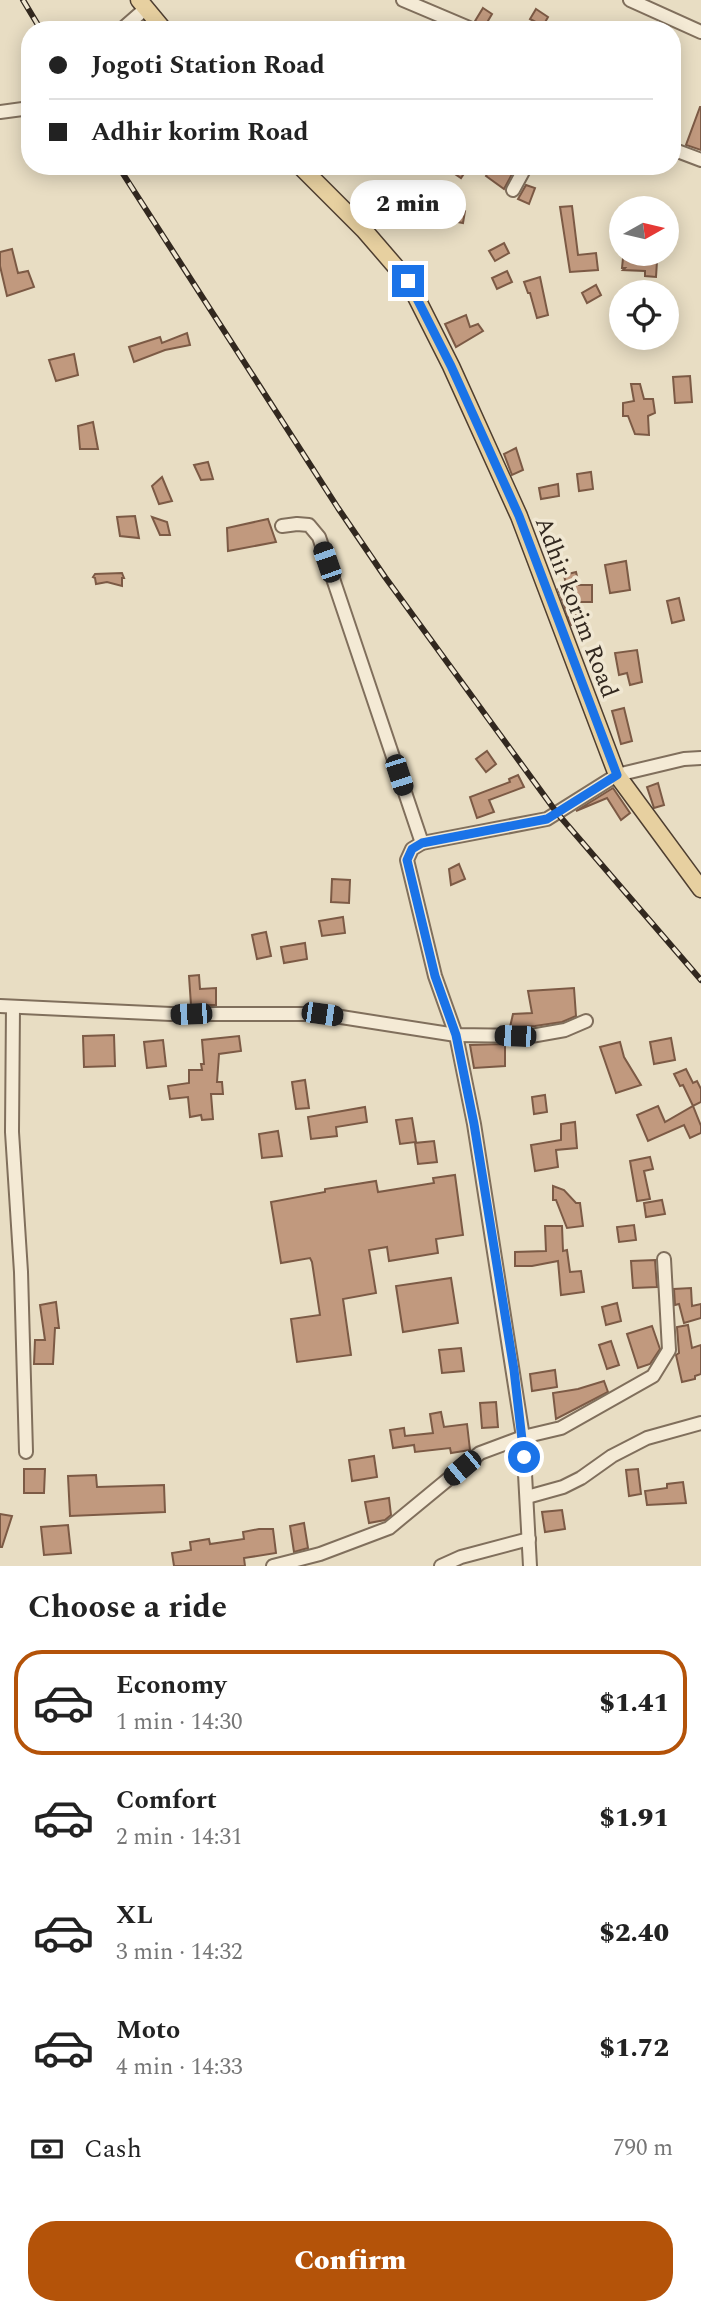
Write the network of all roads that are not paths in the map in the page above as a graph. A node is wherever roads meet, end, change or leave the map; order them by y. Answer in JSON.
{"nodes":[{"id":1,"x":403,"y":0,"type":"edge"},
{"id":2,"x":630,"y":0,"type":"edge"},
{"id":3,"x":142,"y":5,"type":"edge"},
{"id":4,"x":129,"y":21,"type":"edge"},
{"id":5,"x":156,"y":21,"type":"edge"},
{"id":6,"x":453,"y":21,"type":"edge"},
{"id":7,"x":677,"y":21,"type":"edge"},
{"id":8,"x":681,"y":23,"type":"edge"},
{"id":9,"x":701,"y":32,"type":"edge"},
{"id":10,"x":21,"y":110,"type":"edge"},
{"id":11,"x":0,"y":113,"type":"edge"},
{"id":12,"x":681,"y":152,"type":"edge"},
{"id":13,"x":701,"y":160,"type":"edge"},
{"id":14,"x":309,"y":175,"type":"edge"},
{"id":15,"x":521,"y":175,"type":"edge"},
{"id":16,"x":513,"y":190,"type":"dead end"},
{"id":17,"x":282,"y":526,"type":"dead end"},
{"id":18,"x":701,"y":758,"type":"edge"},
{"id":19,"x":617,"y":775,"type":"junction"},
{"id":20,"x":422,"y":843,"type":"junction"},
{"id":21,"x":701,"y":889,"type":"edge"},
{"id":22,"x":6,"y":1006,"type":"edge"},
{"id":23,"x":586,"y":1021,"type":"dead end"},
{"id":24,"x":456,"y":1035,"type":"junction"},
{"id":25,"x":664,"y":1259,"type":"dead end"},
{"id":26,"x":701,"y":1423,"type":"edge"},
{"id":27,"x":523,"y":1437,"type":"junction"},
{"id":28,"x":26,"y":1452,"type":"dead end"},
{"id":29,"x":527,"y":1497,"type":"junction"},
{"id":30,"x":529,"y":1539,"type":"junction"},
{"id":31,"x":273,"y":1566,"type":"edge"},
{"id":32,"x":441,"y":1566,"type":"edge"},
{"id":33,"x":530,"y":1566,"type":"edge"}],
"edges":[{"from":1,"to":6,"type":"street"},
{"from":2,"to":7,"type":"street"},
{"from":3,"to":4,"type":"street"},
{"from":3,"to":5,"type":"main road"},
{"from":8,"to":9,"type":"street"},
{"from":10,"to":11,"type":"street"},
{"from":12,"to":13,"type":"street"},
{"from":14,"to":19,"type":"main road","name":"Adhir korim Road"},
{"from":15,"to":16,"type":"street"},
{"from":17,"to":20,"type":"street"},
{"from":18,"to":19,"type":"street"},
{"from":19,"to":20,"type":"street"},
{"from":19,"to":21,"type":"main road","name":"Adhir korim Road"},
{"from":20,"to":24,"type":"street"},
{"from":22,"to":24,"type":"street"},
{"from":22,"to":28,"type":"street"},
{"from":23,"to":24,"type":"street"},
{"from":24,"to":27,"type":"street"},
{"from":25,"to":27,"type":"street"},
{"from":26,"to":29,"type":"street"},
{"from":27,"to":29,"type":"street"},
{"from":27,"to":31,"type":"street"},
{"from":29,"to":30,"type":"street"},
{"from":30,"to":32,"type":"street"},
{"from":30,"to":33,"type":"street"}]}
